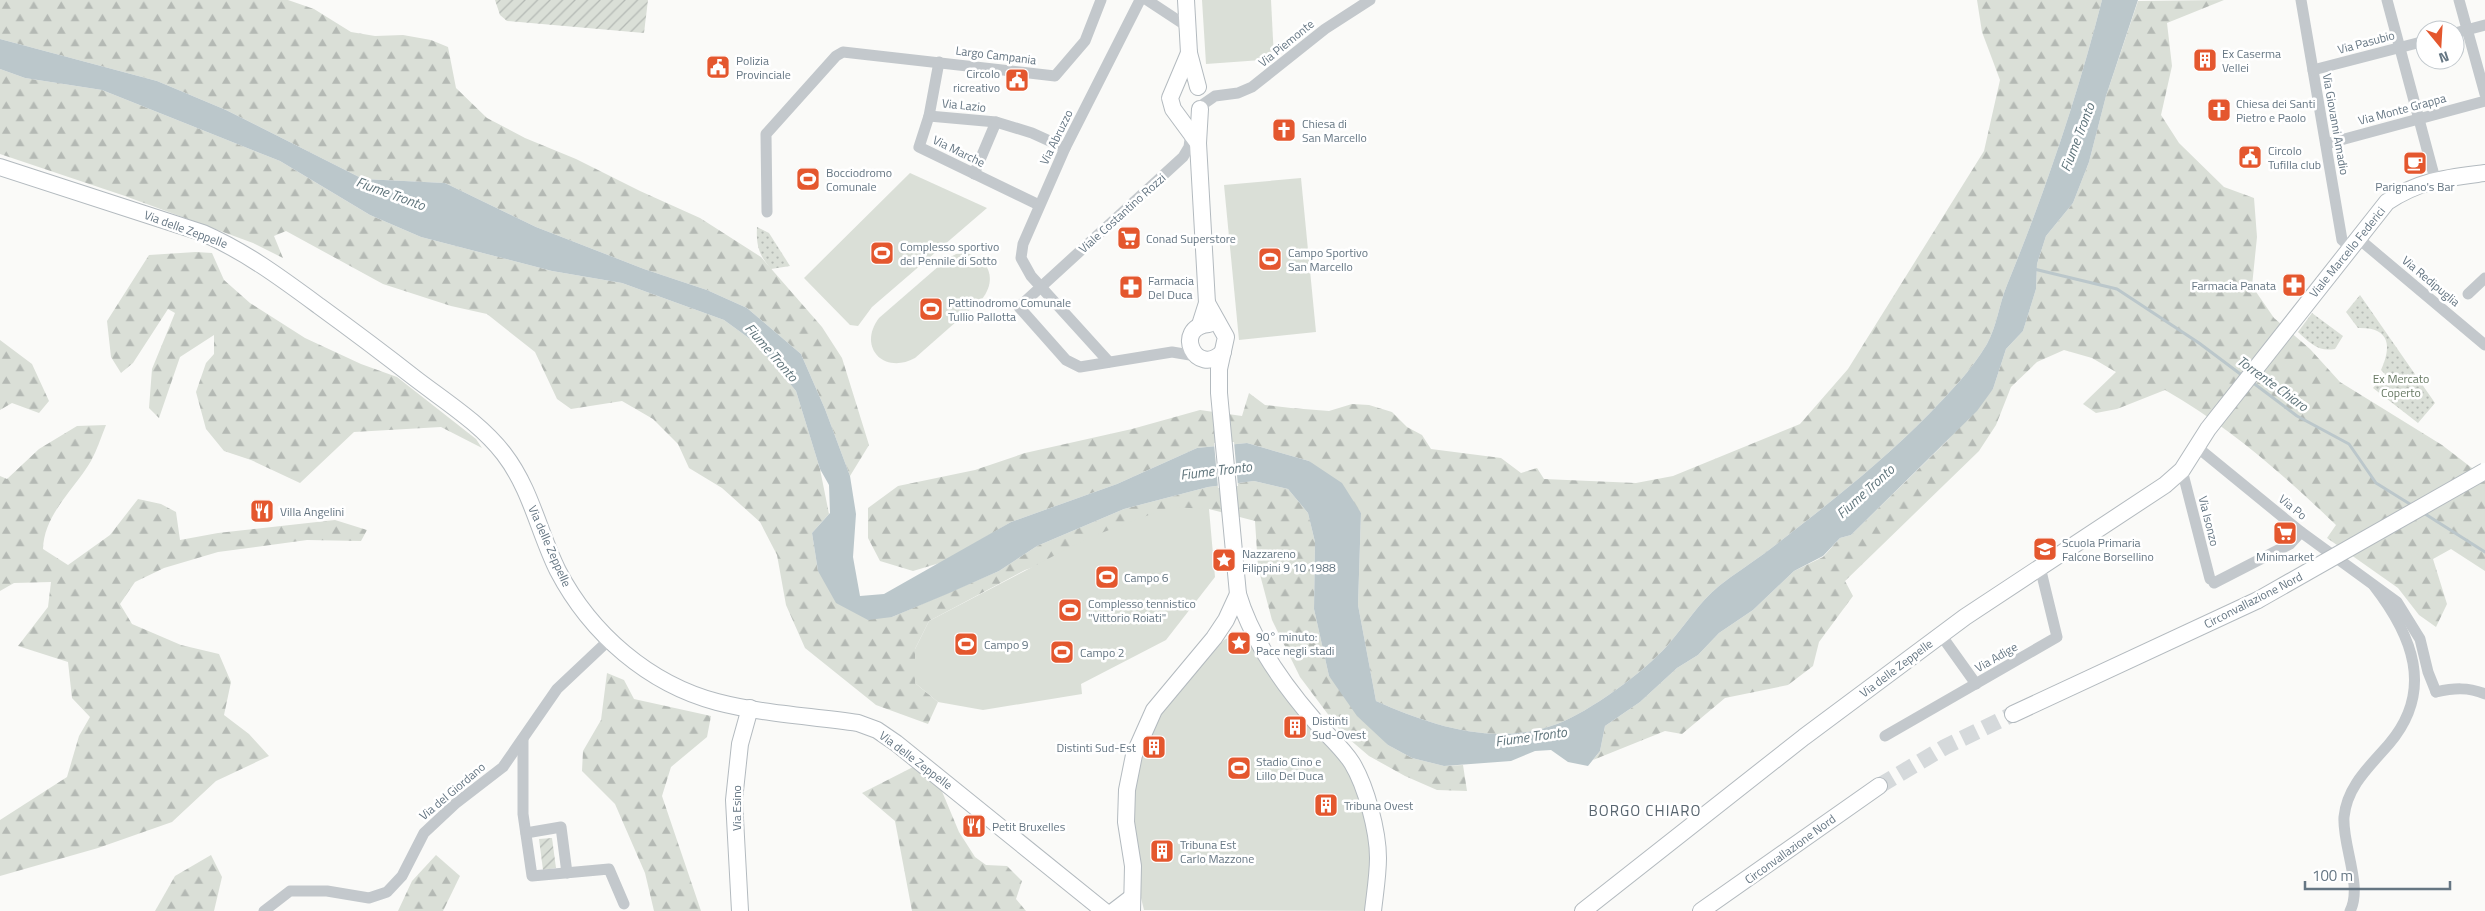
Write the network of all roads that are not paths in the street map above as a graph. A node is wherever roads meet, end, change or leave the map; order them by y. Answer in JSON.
{"nodes":[{"id":1,"x":1101,"y":0,"type":"edge"},
{"id":2,"x":1140,"y":0,"type":"edge"},
{"id":3,"x":1147,"y":0,"type":"edge"},
{"id":4,"x":1186,"y":0,"type":"edge"},
{"id":5,"x":1370,"y":0,"type":"edge"},
{"id":6,"x":2301,"y":0,"type":"edge"},
{"id":7,"x":2386,"y":0,"type":"edge"},
{"id":8,"x":2459,"y":0,"type":"edge"},
{"id":9,"x":2485,"y":25,"type":"edge"},
{"id":10,"x":1188,"y":28,"type":"junction"},
{"id":11,"x":2467,"y":30,"type":"junction"},
{"id":12,"x":2415,"y":43,"type":"edge"},
{"id":13,"x":2399,"y":47,"type":"junction"},
{"id":14,"x":1189,"y":53,"type":"junction"},
{"id":15,"x":939,"y":62,"type":"junction"},
{"id":16,"x":2313,"y":70,"type":"junction"},
{"id":17,"x":1173,"y":89,"type":"junction"},
{"id":18,"x":2485,"y":94,"type":"edge"},
{"id":19,"x":1203,"y":98,"type":"junction"},
{"id":20,"x":2485,"y":101,"type":"edge"},
{"id":21,"x":1178,"y":113,"type":"junction"},
{"id":22,"x":929,"y":116,"type":"junction"},
{"id":23,"x":2418,"y":119,"type":"junction"},
{"id":24,"x":996,"y":122,"type":"junction"},
{"id":25,"x":1194,"y":138,"type":"junction"},
{"id":26,"x":2326,"y":144,"type":"junction"},
{"id":27,"x":1065,"y":148,"type":"junction"},
{"id":28,"x":0,"y":167,"type":"edge"},
{"id":29,"x":2485,"y":173,"type":"edge"},
{"id":30,"x":974,"y":174,"type":"junction"},
{"id":31,"x":2435,"y":179,"type":"junction"},
{"id":32,"x":1039,"y":205,"type":"junction"},
{"id":33,"x":768,"y":212,"type":"dead end"},
{"id":34,"x":2355,"y":243,"type":"junction"},
{"id":35,"x":2485,"y":278,"type":"edge"},
{"id":36,"x":1041,"y":287,"type":"junction"},
{"id":37,"x":2468,"y":294,"type":"dead end"},
{"id":38,"x":1208,"y":304,"type":"junction"},
{"id":39,"x":1220,"y":328,"type":"junction"},
{"id":40,"x":1195,"y":332,"type":"junction"},
{"id":41,"x":2485,"y":345,"type":"edge"},
{"id":42,"x":1172,"y":352,"type":"junction"},
{"id":43,"x":1223,"y":352,"type":"junction"},
{"id":44,"x":1198,"y":357,"type":"junction"},
{"id":45,"x":1109,"y":362,"type":"junction"},
{"id":46,"x":1219,"y":393,"type":"junction"},
{"id":47,"x":2208,"y":429,"type":"joint"},
{"id":48,"x":2197,"y":447,"type":"junction"},
{"id":49,"x":2182,"y":470,"type":"junction"},
{"id":50,"x":2485,"y":471,"type":"edge"},
{"id":51,"x":2302,"y":532,"type":"junction"},
{"id":52,"x":2040,"y":567,"type":"junction"},
{"id":53,"x":2374,"y":586,"type":"junction"},
{"id":54,"x":1237,"y":592,"type":"junction"},
{"id":55,"x":1941,"y":635,"type":"junction"},
{"id":56,"x":1214,"y":638,"type":"junction"},
{"id":57,"x":608,"y":640,"type":"junction"},
{"id":58,"x":1256,"y":640,"type":"junction"},
{"id":59,"x":1976,"y":684,"type":"junction"},
{"id":60,"x":2485,"y":695,"type":"edge"},
{"id":61,"x":750,"y":708,"type":"junction"},
{"id":62,"x":2013,"y":714,"type":"tunnel mouth"},
{"id":63,"x":1885,"y":736,"type":"dead end"},
{"id":64,"x":522,"y":738,"type":"junction"},
{"id":65,"x":1879,"y":786,"type":"tunnel mouth"},
{"id":66,"x":526,"y":833,"type":"junction"},
{"id":67,"x":567,"y":872,"type":"junction"},
{"id":68,"x":624,"y":904,"type":"dead end"},
{"id":69,"x":1131,"y":904,"type":"edge"},
{"id":70,"x":264,"y":911,"type":"edge"},
{"id":71,"x":740,"y":911,"type":"edge"},
{"id":72,"x":1104,"y":911,"type":"edge"},
{"id":73,"x":1114,"y":911,"type":"edge"},
{"id":74,"x":1374,"y":911,"type":"edge"},
{"id":75,"x":1583,"y":911,"type":"edge"},
{"id":76,"x":1701,"y":911,"type":"edge"},
{"id":77,"x":2350,"y":911,"type":"edge"}],
"edges":[{"from":1,"to":15,"type":"street","name":"Largo Campania"},
{"from":2,"to":27,"type":"street","name":"Via Abruzzo"},
{"from":3,"to":10,"type":"street"},
{"from":4,"to":10,"type":"street","name":"Viale Costantino Rozzi"},
{"from":5,"to":19,"type":"street","name":"Via Piemonte"},
{"from":6,"to":16,"type":"street","name":"Via Giovanni Amadio"},
{"from":7,"to":13,"type":"street"},
{"from":8,"to":11,"type":"street"},
{"from":9,"to":11,"type":"street"},
{"from":10,"to":14,"type":"street","name":"Viale Costantino Rozzi"},
{"from":11,"to":18,"type":"street"},
{"from":12,"to":13,"type":"street","name":"Via Pasubio"},
{"from":13,"to":16,"type":"street","name":"Via Pasubio"},
{"from":13,"to":23,"type":"street"},
{"from":14,"to":17,"type":"street","name":"Viale Costantino Rozzi"},
{"from":14,"to":19,"type":"street","name":"Viale Costantino Rozzi"},
{"from":15,"to":22,"type":"street","name":"Via Marche"},
{"from":15,"to":33,"type":"street","name":"Largo Campania"},
{"from":16,"to":26,"type":"street","name":"Via Giovanni Amadio"},
{"from":17,"to":19,"type":"street"},
{"from":17,"to":21,"type":"street"},
{"from":19,"to":21,"type":"street"},
{"from":19,"to":25,"type":"street","name":"Viale Costantino Rozzi"},
{"from":20,"to":23,"type":"street","name":"Via Monte Grappa"},
{"from":21,"to":25,"type":"street"},
{"from":22,"to":24,"type":"street","name":"Via Lazio"},
{"from":22,"to":30,"type":"street","name":"Via Marche"},
{"from":23,"to":26,"type":"street","name":"Via Monte Grappa"},
{"from":23,"to":31,"type":"street"},
{"from":24,"to":27,"type":"street","name":"Via Lazio"},
{"from":24,"to":30,"type":"street","name":"Via Lazio"},
{"from":25,"to":36,"type":"street","name":"Viale Costantino Rozzi"},
{"from":25,"to":38,"type":"street","name":"Viale Costantino Rozzi"},
{"from":26,"to":34,"type":"street","name":"Via Giovanni Amadio"},
{"from":27,"to":32,"type":"street","name":"Via Abruzzo"},
{"from":28,"to":57,"type":"street","name":"Via delle Zeppelle"},
{"from":29,"to":31,"type":"street","name":"Viale Marcello Federici"},
{"from":30,"to":32,"type":"street","name":"Via Marche"},
{"from":31,"to":34,"type":"street","name":"Viale Marcello Federici"},
{"from":32,"to":36,"type":"street","name":"Via Abruzzo"},
{"from":34,"to":41,"type":"street","name":"Via Redipuglia"},
{"from":34,"to":47,"type":"street","name":"Viale Marcello Federici"},
{"from":35,"to":37,"type":"street"},
{"from":36,"to":45,"type":"street"},
{"from":36,"to":45,"type":"street","name":"Viale Costantino Rozzi"},
{"from":38,"to":39,"type":"street","name":"Viale Costantino Rozzi"},
{"from":38,"to":40,"type":"street","name":"Viale Costantino Rozzi"},
{"from":39,"to":40,"type":"street"},
{"from":39,"to":43,"type":"street","name":"Viale Costantino Rozzi"},
{"from":40,"to":42,"type":"street"},
{"from":40,"to":44,"type":"street","name":"Viale Costantino Rozzi"},
{"from":42,"to":44,"type":"street"},
{"from":42,"to":45,"type":"street"},
{"from":43,"to":44,"type":"street"},
{"from":43,"to":46,"type":"street","name":"Viale Costantino Rozzi"},
{"from":44,"to":46,"type":"street","name":"Viale Costantino Rozzi"},
{"from":46,"to":54,"type":"street","name":"Viale Costantino Rozzi"},
{"from":47,"to":48,"type":"street","name":"Via delle Zeppelle"},
{"from":48,"to":49,"type":"street","name":"Via delle Zeppelle"},
{"from":48,"to":51,"type":"street","name":"Via Po"},
{"from":49,"to":51,"type":"street","name":"Via Isonzo"},
{"from":49,"to":52,"type":"street","name":"Via delle Zeppelle"},
{"from":50,"to":62,"type":"street","name":"Circonvallazione Nord","bridge":true},
{"from":51,"to":53,"type":"street","name":"Via Po"},
{"from":52,"to":55,"type":"street","name":"Via delle Zeppelle"},
{"from":52,"to":59,"type":"street","name":"Via Adige"},
{"from":53,"to":60,"type":"street","name":"Via Po"},
{"from":53,"to":77,"type":"street"},
{"from":54,"to":56,"type":"street","name":"Viale Costantino Rozzi"},
{"from":54,"to":58,"type":"street","name":"Viale Costantino Rozzi"},
{"from":55,"to":59,"type":"street"},
{"from":55,"to":75,"type":"street","name":"Via delle Zeppelle"},
{"from":56,"to":58,"type":"street","name":"Viale Costantino Rozzi"},
{"from":56,"to":69,"type":"street","name":"Viale Costantino Rozzi"},
{"from":57,"to":61,"type":"street","name":"Via delle Zeppelle"},
{"from":57,"to":64,"type":"street","name":"Via del Giordano"},
{"from":58,"to":74,"type":"street","name":"Viale Costantino Rozzi"},
{"from":59,"to":63,"type":"street","name":"Via Adige"},
{"from":61,"to":71,"type":"street","name":"Via Esino"},
{"from":61,"to":72,"type":"street","name":"Via delle Zeppelle"},
{"from":64,"to":66,"type":"street"},
{"from":64,"to":70,"type":"street","name":"Via del Giordano"},
{"from":65,"to":76,"type":"street","name":"Circonvallazione Nord"},
{"from":66,"to":67,"type":"street"},
{"from":66,"to":67,"type":"street"},
{"from":67,"to":68,"type":"street"},
{"from":69,"to":73,"type":"street","name":"Viale Costantino Rozzi"}]}
